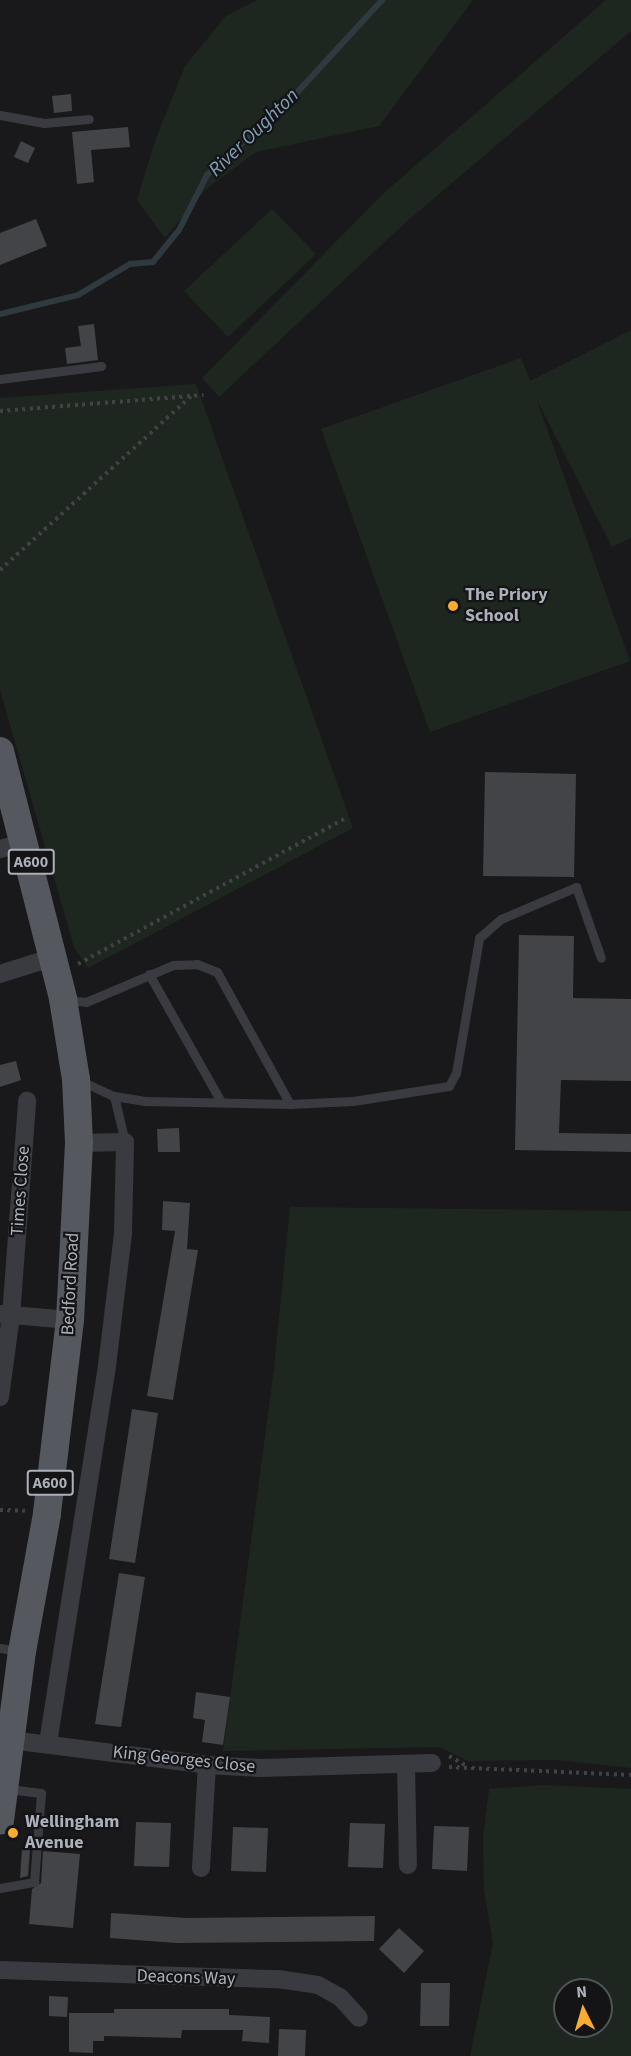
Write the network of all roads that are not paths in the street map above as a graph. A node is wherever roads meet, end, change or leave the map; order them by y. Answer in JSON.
{"nodes":[{"id":1,"x":0,"y":116,"type":"edge"},
{"id":2,"x":89,"y":119,"type":"dead end"},
{"id":3,"x":101,"y":366,"type":"dead end"},
{"id":4,"x":0,"y":379,"type":"edge"},
{"id":5,"x":0,"y":751,"type":"edge"},
{"id":6,"x":13,"y":846,"type":"edge"},
{"id":7,"x":601,"y":958,"type":"dead end"},
{"id":8,"x":0,"y":974,"type":"edge"},
{"id":9,"x":149,"y":974,"type":"junction"},
{"id":10,"x":58,"y":976,"type":"junction"},
{"id":11,"x":76,"y":1079,"type":"junction"},
{"id":12,"x":114,"y":1096,"type":"junction"},
{"id":13,"x":27,"y":1101,"type":"dead end"},
{"id":14,"x":221,"y":1102,"type":"junction"},
{"id":15,"x":290,"y":1104,"type":"junction"},
{"id":16,"x":124,"y":1142,"type":"junction"},
{"id":17,"x":79,"y":1143,"type":"junction"},
{"id":18,"x":6,"y":1315,"type":"edge"},
{"id":19,"x":70,"y":1320,"type":"junction"},
{"id":20,"x":0,"y":1396,"type":"edge"},
{"id":21,"x":11,"y":1650,"type":"edge"},
{"id":22,"x":10,"y":1740,"type":"junction"},
{"id":23,"x":48,"y":1743,"type":"junction"},
{"id":24,"x":432,"y":1763,"type":"road end"},
{"id":25,"x":207,"y":1765,"type":"junction"},
{"id":26,"x":406,"y":1765,"type":"junction"},
{"id":27,"x":3,"y":1788,"type":"junction"},
{"id":28,"x":0,"y":1821,"type":"edge"},
{"id":29,"x":408,"y":1865,"type":"dead end"},
{"id":30,"x":201,"y":1868,"type":"dead end"},
{"id":31,"x":0,"y":1888,"type":"edge"},
{"id":32,"x":0,"y":1970,"type":"edge"},
{"id":33,"x":359,"y":2019,"type":"dead end"}],
"edges":[{"from":1,"to":2,"type":"lane"},
{"from":3,"to":4,"type":"lane"},
{"from":5,"to":6,"type":"main road","name":"Bedford Road","number":"A600"},
{"from":6,"to":10,"type":"main road","name":"Bedford Road","number":"A600"},
{"from":7,"to":15,"type":"lane"},
{"from":8,"to":10,"type":"street"},
{"from":9,"to":10,"type":"lane"},
{"from":9,"to":14,"type":"lane"},
{"from":9,"to":15,"type":"lane"},
{"from":10,"to":11,"type":"main road","name":"Bedford Road","number":"A600"},
{"from":11,"to":12,"type":"lane"},
{"from":11,"to":17,"type":"main road","name":"Bedford Road","number":"A600"},
{"from":12,"to":14,"type":"lane"},
{"from":12,"to":16,"type":"lane"},
{"from":13,"to":18,"type":"street","name":"Times Close"},
{"from":14,"to":15,"type":"lane"},
{"from":16,"to":17,"type":"street"},
{"from":16,"to":23,"type":"street"},
{"from":17,"to":19,"type":"main road","name":"Bedford Road","number":"A600"},
{"from":18,"to":19,"type":"street"},
{"from":18,"to":20,"type":"street","name":"Times Close"},
{"from":19,"to":21,"type":"main road","name":"Bedford Road","number":"A600"},
{"from":21,"to":22,"type":"main road","name":"Bedford Road","number":"A600"},
{"from":22,"to":23,"type":"street","name":"King Georges Close"},
{"from":22,"to":27,"type":"main road","name":"Bedford Road","number":"A600"},
{"from":23,"to":25,"type":"street","name":"King Georges Close"},
{"from":24,"to":26,"type":"street","name":"King Georges Close"},
{"from":25,"to":26,"type":"street","name":"King Georges Close"},
{"from":25,"to":30,"type":"street"},
{"from":26,"to":29,"type":"street"},
{"from":27,"to":28,"type":"main road","name":"Bedford Road","number":"A600"},
{"from":27,"to":31,"type":"lane"},
{"from":32,"to":33,"type":"street","name":"Deacons Way"}]}
